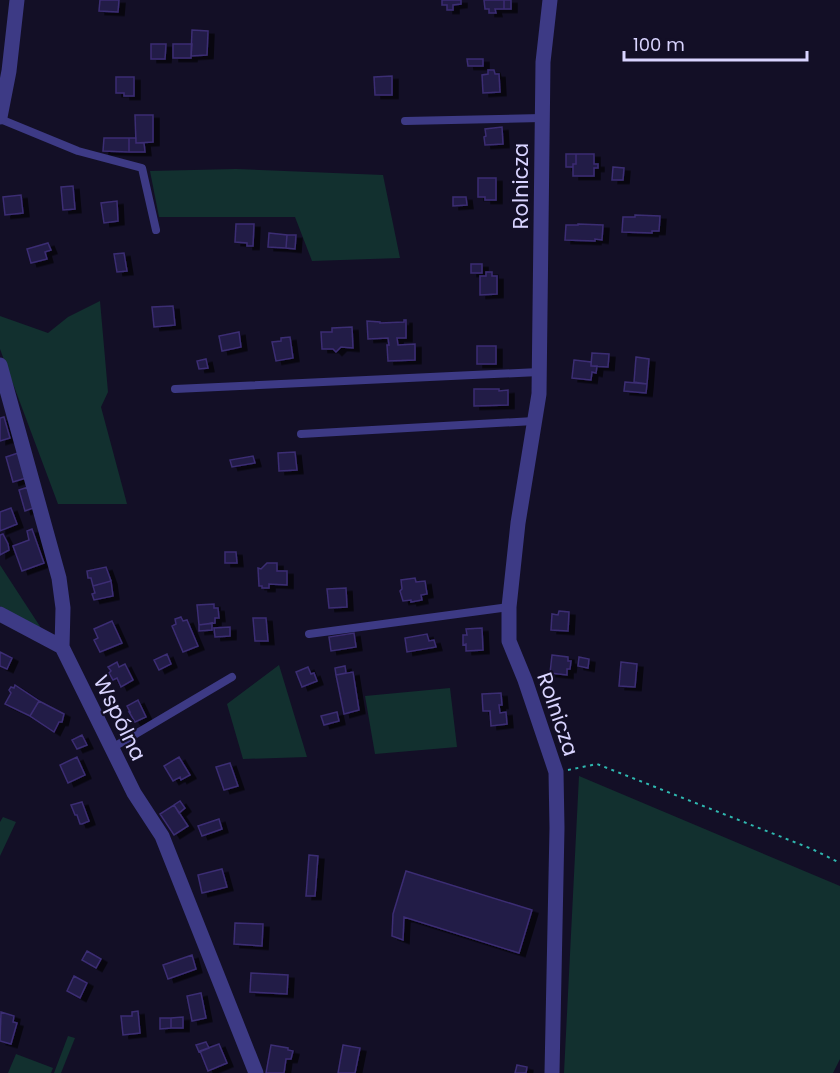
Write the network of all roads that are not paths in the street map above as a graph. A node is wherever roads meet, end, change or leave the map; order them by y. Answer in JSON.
{"nodes":[{"id":1,"x":17,"y":0,"type":"edge"},
{"id":2,"x":550,"y":0,"type":"edge"},
{"id":3,"x":0,"y":118,"type":"edge"},
{"id":4,"x":542,"y":118,"type":"junction"},
{"id":5,"x":405,"y":121,"type":"dead end"},
{"id":6,"x":156,"y":230,"type":"dead end"},
{"id":7,"x":0,"y":365,"type":"edge"},
{"id":8,"x":539,"y":372,"type":"junction"},
{"id":9,"x":175,"y":389,"type":"dead end"},
{"id":10,"x":534,"y":421,"type":"junction"},
{"id":11,"x":301,"y":434,"type":"dead end"},
{"id":12,"x":509,"y":608,"type":"junction"},
{"id":13,"x":0,"y":614,"type":"edge"},
{"id":14,"x":309,"y":634,"type":"dead end"},
{"id":15,"x":62,"y":647,"type":"junction"},
{"id":16,"x":232,"y":677,"type":"dead end"},
{"id":17,"x":112,"y":748,"type":"junction"},
{"id":18,"x":256,"y":1073,"type":"edge"},
{"id":19,"x":552,"y":1073,"type":"edge"}],
"edges":[{"from":1,"to":3,"type":"street"},
{"from":2,"to":4,"type":"street","name":"Rolnicza"},
{"from":3,"to":6,"type":"lane"},
{"from":4,"to":5,"type":"lane"},
{"from":4,"to":8,"type":"street","name":"Rolnicza"},
{"from":7,"to":15,"type":"street","name":"Wspólna"},
{"from":8,"to":9,"type":"lane"},
{"from":8,"to":10,"type":"street","name":"Rolnicza"},
{"from":10,"to":11,"type":"lane"},
{"from":10,"to":12,"type":"street","name":"Rolnicza"},
{"from":12,"to":14,"type":"lane"},
{"from":12,"to":19,"type":"street","name":"Rolnicza"},
{"from":13,"to":15,"type":"street"},
{"from":15,"to":17,"type":"street","name":"Wspólna"},
{"from":16,"to":17,"type":"lane"},
{"from":17,"to":18,"type":"street","name":"Wspólna"}]}
